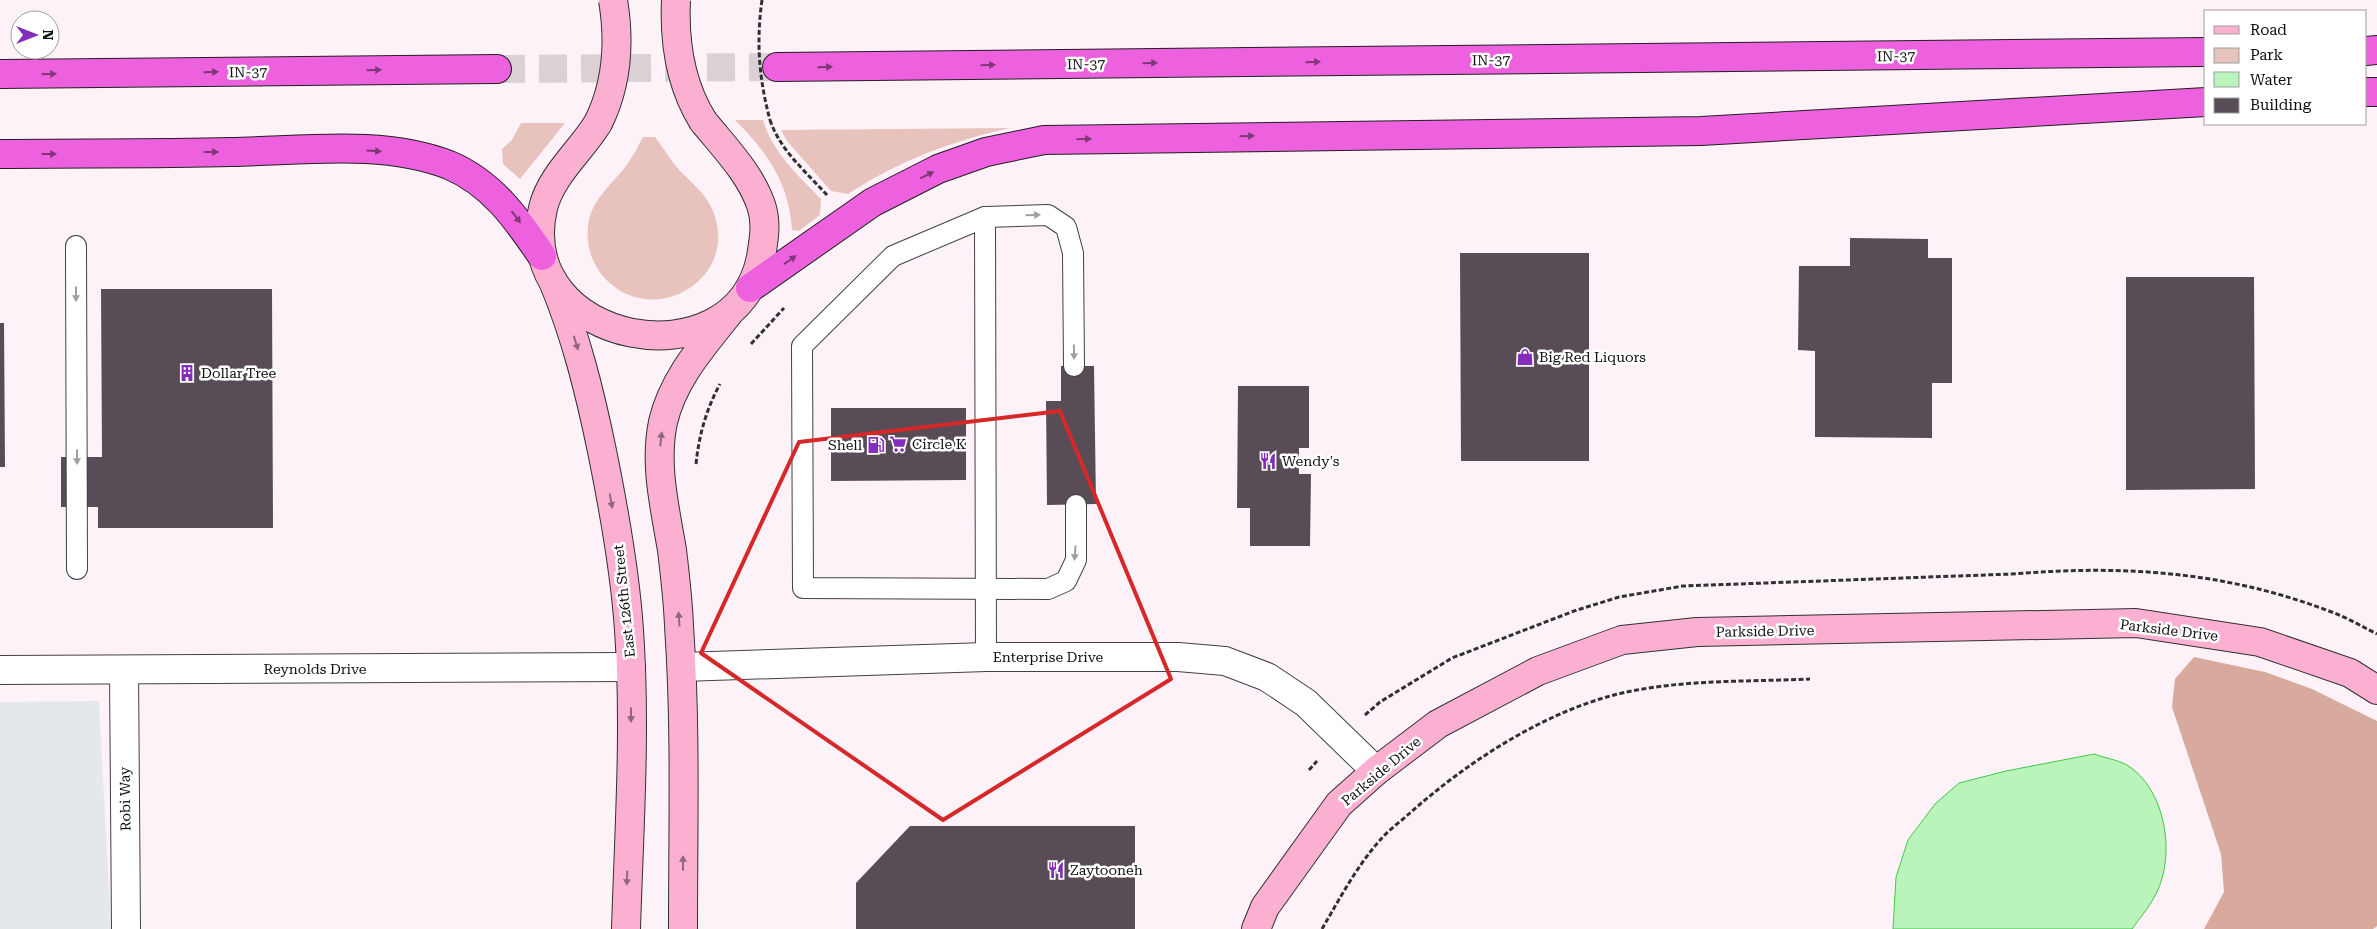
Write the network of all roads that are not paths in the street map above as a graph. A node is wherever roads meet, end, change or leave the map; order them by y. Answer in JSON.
{"nodes":[{"id":1,"x":613,"y":0,"type":"edge"},
{"id":2,"x":676,"y":0,"type":"edge"},
{"id":3,"x":2204,"y":52,"type":"edge"},
{"id":4,"x":777,"y":67,"type":"tunnel mouth"},
{"id":5,"x":497,"y":69,"type":"tunnel mouth"},
{"id":6,"x":0,"y":74,"type":"edge"},
{"id":7,"x":2204,"y":102,"type":"edge"},
{"id":8,"x":0,"y":154,"type":"edge"},
{"id":9,"x":985,"y":216,"type":"junction"},
{"id":10,"x":76,"y":246,"type":"dead end"},
{"id":11,"x":542,"y":256,"type":"junction"},
{"id":12,"x":553,"y":281,"type":"junction"},
{"id":13,"x":750,"y":288,"type":"junction"},
{"id":14,"x":730,"y":313,"type":"junction"},
{"id":15,"x":1074,"y":366,"type":"dead end"},
{"id":16,"x":1076,"y":505,"type":"dead end"},
{"id":17,"x":77,"y":569,"type":"dead end"},
{"id":18,"x":986,"y":587,"type":"junction"},
{"id":19,"x":986,"y":657,"type":"junction"},
{"id":20,"x":631,"y":667,"type":"junction"},
{"id":21,"x":682,"y":667,"type":"junction"},
{"id":22,"x":0,"y":670,"type":"edge"},
{"id":23,"x":124,"y":670,"type":"junction"},
{"id":24,"x":2377,"y":690,"type":"edge"},
{"id":25,"x":1376,"y":771,"type":"junction"},
{"id":26,"x":126,"y":929,"type":"edge"},
{"id":27,"x":626,"y":929,"type":"edge"},
{"id":28,"x":683,"y":929,"type":"edge"},
{"id":29,"x":1256,"y":929,"type":"edge"}],
"edges":[{"from":1,"to":11,"type":"main road","bridge":true},
{"from":2,"to":13,"type":"main road","bridge":true},
{"from":4,"to":3,"type":"highway","name":"IN-37","one_way":true},
{"from":6,"to":5,"type":"highway","name":"IN-37","one_way":true},
{"from":13,"to":7,"type":"highway","one_way":true},
{"from":8,"to":11,"type":"highway","one_way":true},
{"from":9,"to":15,"type":"lane","one_way":true},
{"from":9,"to":18,"type":"lane"},
{"from":9,"to":18,"type":"lane"},
{"from":10,"to":17,"type":"lane","one_way":true},
{"from":11,"to":12,"type":"main road"},
{"from":12,"to":14,"type":"main road"},
{"from":12,"to":20,"type":"main road","name":"East 126th Street","one_way":true},
{"from":13,"to":14,"type":"main road"},
{"from":21,"to":14,"type":"main road","one_way":true},
{"from":16,"to":18,"type":"lane","one_way":true},
{"from":18,"to":19,"type":"lane"},
{"from":19,"to":21,"type":"street","name":"Enterprise Drive"},
{"from":19,"to":25,"type":"street","name":"Enterprise Drive"},
{"from":20,"to":23,"type":"street","name":"Reynolds Drive"},
{"from":20,"to":27,"type":"main road","name":"East 126th Street","one_way":true},
{"from":28,"to":21,"type":"main road","one_way":true},
{"from":22,"to":23,"type":"street","name":"Reynolds Drive"},
{"from":23,"to":26,"type":"street","name":"Robi Way"},
{"from":24,"to":25,"type":"main road","name":"Parkside Drive"},
{"from":25,"to":29,"type":"main road","name":"Parkside Drive"}]}
